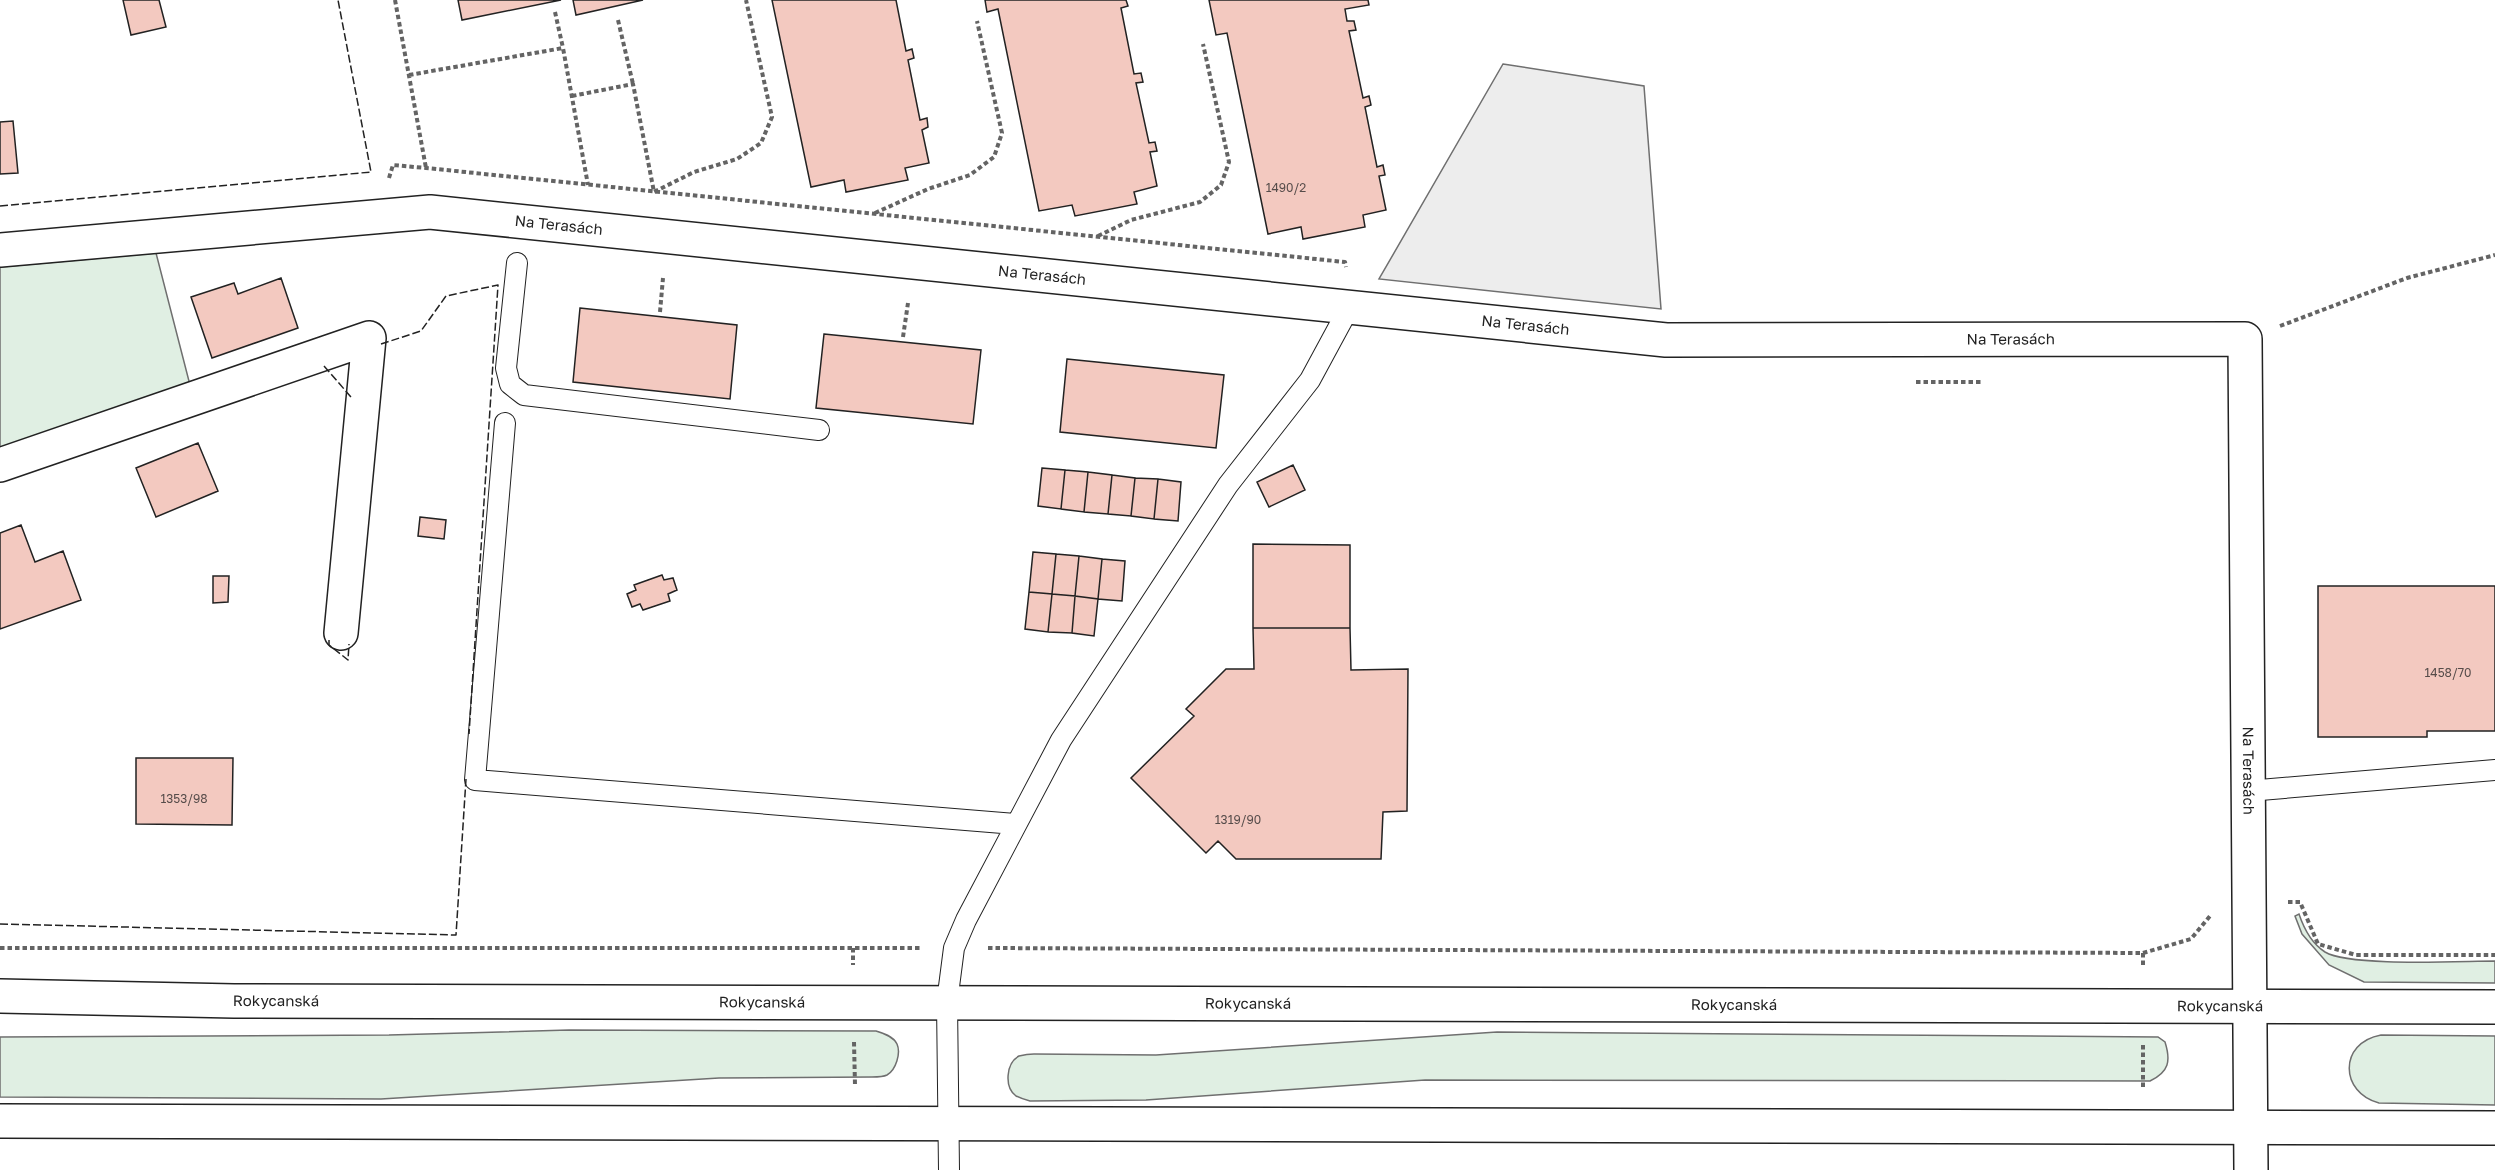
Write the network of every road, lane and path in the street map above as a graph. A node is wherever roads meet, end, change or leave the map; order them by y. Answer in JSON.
{"nodes":[{"id":1,"x":395,"y":0,"type":"edge"},
{"id":2,"x":746,"y":0,"type":"edge"},
{"id":3,"x":555,"y":12,"type":"dead end"},
{"id":4,"x":618,"y":20,"type":"dead end"},
{"id":5,"x":977,"y":21,"type":"dead end"},
{"id":6,"x":1203,"y":45,"type":"dead end"},
{"id":7,"x":563,"y":48,"type":"junction"},
{"id":8,"x":409,"y":75,"type":"junction"},
{"id":9,"x":633,"y":84,"type":"junction"},
{"id":10,"x":572,"y":96,"type":"junction"},
{"id":11,"x":426,"y":168,"type":"dead end"},
{"id":12,"x":588,"y":185,"type":"dead end"},
{"id":13,"x":874,"y":214,"type":"dead end"},
{"id":14,"x":1098,"y":236,"type":"dead end"},
{"id":15,"x":0,"y":250,"type":"edge"},
{"id":16,"x":2495,"y":255,"type":"edge"},
{"id":17,"x":517,"y":263,"type":"dead end"},
{"id":18,"x":663,"y":278,"type":"dead end"},
{"id":19,"x":908,"y":303,"type":"dead end"},
{"id":20,"x":1350,"y":306,"type":"junction"},
{"id":21,"x":660,"y":312,"type":"dead end"},
{"id":22,"x":903,"y":337,"type":"dead end"},
{"id":23,"x":2246,"y":339,"type":"junction"},
{"id":24,"x":505,"y":423,"type":"dead end"},
{"id":25,"x":819,"y":430,"type":"dead end"},
{"id":26,"x":0,"y":465,"type":"edge"},
{"id":27,"x":341,"y":633,"type":"dead end"},
{"id":28,"x":2495,"y":770,"type":"edge"},
{"id":29,"x":2248,"y":791,"type":"junction"},
{"id":30,"x":1015,"y":824,"type":"junction"},
{"id":31,"x":2249,"y":902,"type":"junction"},
{"id":32,"x":0,"y":948,"type":"edge"},
{"id":33,"x":853,"y":948,"type":"junction"},
{"id":34,"x":954,"y":948,"type":"junction"},
{"id":35,"x":2495,"y":955,"type":"edge"},
{"id":36,"x":0,"y":996,"type":"edge"},
{"id":37,"x":854,"y":1002,"type":"junction"},
{"id":38,"x":947,"y":1002,"type":"junction"},
{"id":39,"x":2250,"y":1006,"type":"junction"},
{"id":40,"x":2495,"y":1007,"type":"edge"},
{"id":41,"x":0,"y":1120,"type":"edge"},
{"id":42,"x":856,"y":1123,"type":"junction"},
{"id":43,"x":948,"y":1123,"type":"junction"},
{"id":44,"x":2250,"y":1127,"type":"junction"},
{"id":45,"x":2495,"y":1128,"type":"edge"},
{"id":46,"x":949,"y":1170,"type":"edge"},
{"id":47,"x":2251,"y":1170,"type":"edge"}],
"edges":[{"from":1,"to":8,"type":"path"},
{"from":2,"to":9,"type":"path"},
{"from":3,"to":7,"type":"path"},
{"from":4,"to":9,"type":"path"},
{"from":5,"to":13,"type":"path"},
{"from":6,"to":14,"type":"path"},
{"from":7,"to":8,"type":"path"},
{"from":7,"to":10,"type":"path"},
{"from":8,"to":11,"type":"path"},
{"from":9,"to":10,"type":"path"},
{"from":10,"to":12,"type":"path"},
{"from":15,"to":20,"type":"main road","name":"Na Terasách"},
{"from":16,"to":23,"type":"path"},
{"from":17,"to":25,"type":"lane"},
{"from":18,"to":21,"type":"path"},
{"from":19,"to":22,"type":"path"},
{"from":20,"to":23,"type":"main road","name":"Na Terasách"},
{"from":20,"to":30,"type":"lane"},
{"from":23,"to":29,"type":"main road","name":"Na Terasách"},
{"from":24,"to":30,"type":"lane"},
{"from":26,"to":27,"type":"main road"},
{"from":28,"to":29,"type":"lane"},
{"from":29,"to":31,"type":"main road","name":"Na Terasách"},
{"from":30,"to":34,"type":"lane"},
{"from":31,"to":34,"type":"path"},
{"from":31,"to":35,"type":"path"},
{"from":31,"to":39,"type":"main road","name":"Na Terasách"},
{"from":32,"to":33,"type":"path"},
{"from":33,"to":34,"type":"path"},
{"from":33,"to":37,"type":"path"},
{"from":34,"to":38,"type":"lane"},
{"from":36,"to":37,"type":"main road","name":"Rokycanská"},
{"from":37,"to":38,"type":"main road","name":"Rokycanská"},
{"from":37,"to":42,"type":"path"},
{"from":38,"to":39,"type":"main road","name":"Rokycanská"},
{"from":38,"to":43,"type":"lane"},
{"from":39,"to":40,"type":"main road","name":"Rokycanská"},
{"from":39,"to":44,"type":"main road","name":"Na Terasách"},
{"from":41,"to":42,"type":"main road"},
{"from":42,"to":43,"type":"main road"},
{"from":43,"to":44,"type":"main road"},
{"from":43,"to":46,"type":"lane"},
{"from":44,"to":45,"type":"main road"},
{"from":44,"to":47,"type":"main road","name":"Na Terasách"}]}
